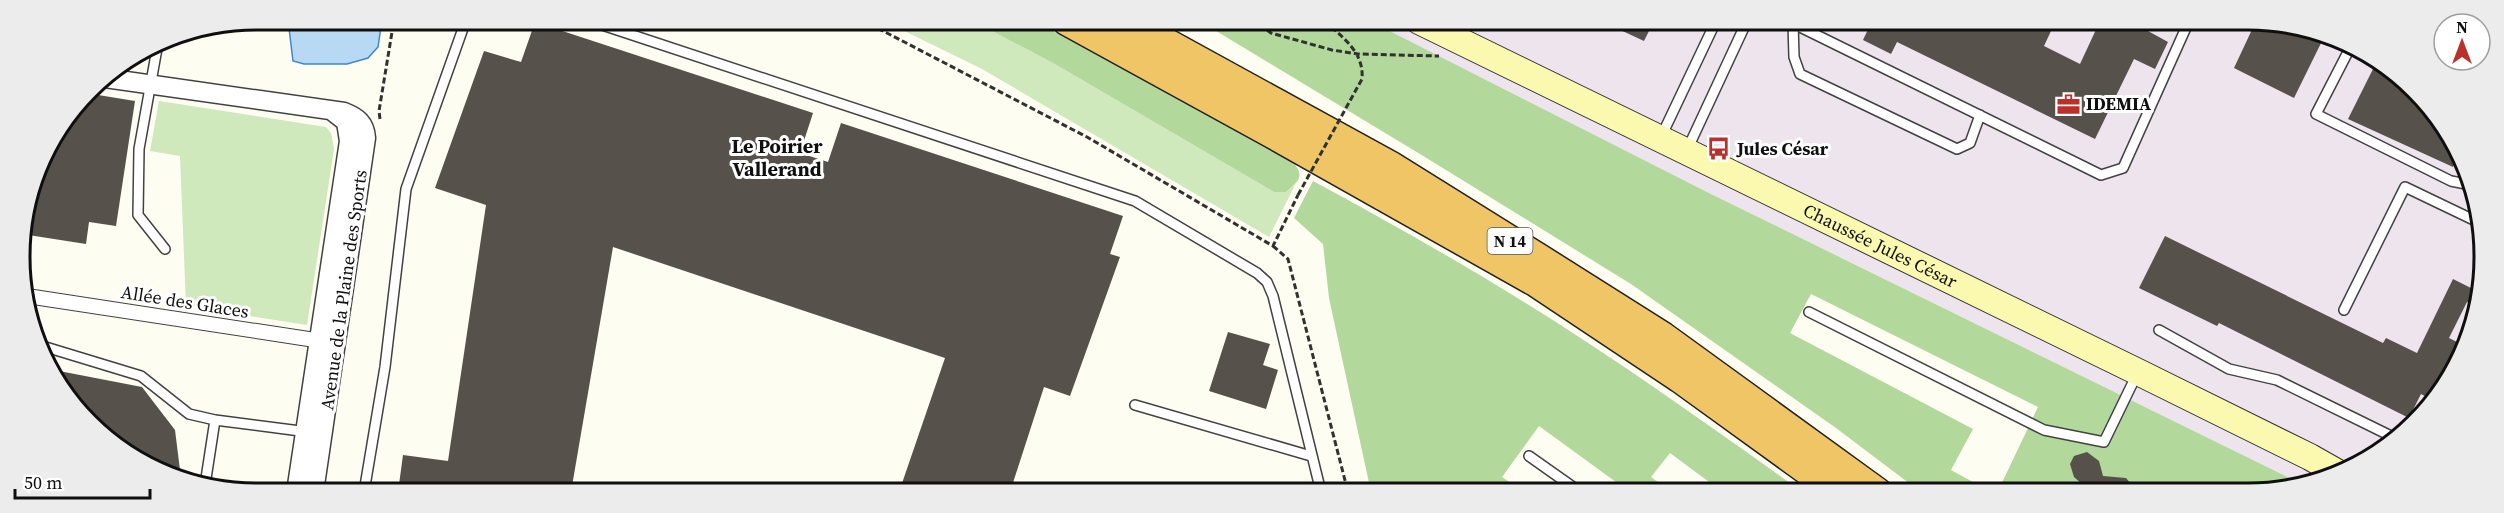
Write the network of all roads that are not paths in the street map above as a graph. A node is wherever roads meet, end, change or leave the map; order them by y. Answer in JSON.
{"nodes":[{"id":1,"x":462,"y":30,"type":"edge"},
{"id":2,"x":617,"y":30,"type":"edge"},
{"id":3,"x":1085,"y":30,"type":"edge"},
{"id":4,"x":1142,"y":30,"type":"edge"},
{"id":5,"x":1438,"y":30,"type":"edge"},
{"id":6,"x":1712,"y":30,"type":"edge"},
{"id":7,"x":1743,"y":30,"type":"edge"},
{"id":8,"x":1792,"y":30,"type":"edge"},
{"id":9,"x":1807,"y":30,"type":"edge"},
{"id":10,"x":2185,"y":30,"type":"edge"},
{"id":11,"x":156,"y":53,"type":"edge"},
{"id":12,"x":2348,"y":53,"type":"edge"},
{"id":13,"x":116,"y":79,"type":"edge"},
{"id":14,"x":151,"y":84,"type":"junction"},
{"id":15,"x":1980,"y":115,"type":"junction"},
{"id":16,"x":1660,"y":137,"type":"junction"},
{"id":17,"x":1687,"y":150,"type":"junction"},
{"id":18,"x":2462,"y":183,"type":"edge"},
{"id":19,"x":2471,"y":219,"type":"edge"},
{"id":20,"x":165,"y":249,"type":"dead end"},
{"id":21,"x":33,"y":297,"type":"edge"},
{"id":22,"x":2344,"y":310,"type":"dead end"},
{"id":23,"x":1809,"y":312,"type":"dead end"},
{"id":24,"x":2159,"y":330,"type":"dead end"},
{"id":25,"x":328,"y":342,"type":"junction"},
{"id":26,"x":49,"y":348,"type":"edge"},
{"id":27,"x":2138,"y":372,"type":"junction"},
{"id":28,"x":1135,"y":405,"type":"dead end"},
{"id":29,"x":215,"y":420,"type":"junction"},
{"id":30,"x":314,"y":433,"type":"junction"},
{"id":31,"x":2387,"y":434,"type":"edge"},
{"id":32,"x":1311,"y":456,"type":"junction"},
{"id":33,"x":1529,"y":456,"type":"dead end"},
{"id":34,"x":2327,"y":469,"type":"edge"},
{"id":35,"x":206,"y":477,"type":"edge"},
{"id":36,"x":299,"y":483,"type":"edge"},
{"id":37,"x":314,"y":483,"type":"edge"},
{"id":38,"x":366,"y":483,"type":"edge"},
{"id":39,"x":1318,"y":483,"type":"edge"},
{"id":40,"x":1567,"y":483,"type":"edge"},
{"id":41,"x":1826,"y":483,"type":"edge"},
{"id":42,"x":1863,"y":483,"type":"edge"}],
"edges":[{"from":1,"to":38,"type":"lane"},
{"from":2,"to":32,"type":"lane"},
{"from":3,"to":41,"type":"highway","number":"N 14"},
{"from":4,"to":42,"type":"highway","number":"N 14"},
{"from":5,"to":16,"type":"main road","name":"Chaussée Jules César"},
{"from":6,"to":16,"type":"lane"},
{"from":7,"to":17,"type":"lane"},
{"from":8,"to":15,"type":"lane"},
{"from":9,"to":15,"type":"lane"},
{"from":10,"to":15,"type":"lane"},
{"from":11,"to":14,"type":"lane"},
{"from":12,"to":18,"type":"lane"},
{"from":13,"to":14,"type":"street","name":"Avenue de la Plaine des Sports"},
{"from":14,"to":20,"type":"lane"},
{"from":14,"to":25,"type":"street","name":"Avenue de la Plaine des Sports"},
{"from":16,"to":17,"type":"main road","name":"Chaussée Jules César"},
{"from":17,"to":27,"type":"main road","name":"Chaussée Jules César"},
{"from":19,"to":22,"type":"lane"},
{"from":21,"to":25,"type":"street","name":"Allée des Glaces"},
{"from":23,"to":27,"type":"lane"},
{"from":24,"to":31,"type":"lane"},
{"from":25,"to":30,"type":"street","name":"Avenue de la Plaine des Sports"},
{"from":26,"to":29,"type":"lane"},
{"from":27,"to":34,"type":"main road","name":"Chaussée Jules César"},
{"from":28,"to":32,"type":"lane"},
{"from":29,"to":30,"type":"lane"},
{"from":29,"to":35,"type":"lane"},
{"from":30,"to":36,"type":"street","name":"Avenue de la Plaine des Sports"},
{"from":30,"to":37,"type":"street","name":"Avenue de la Plaine des Sports"},
{"from":32,"to":39,"type":"lane"},
{"from":33,"to":40,"type":"lane"}]}
